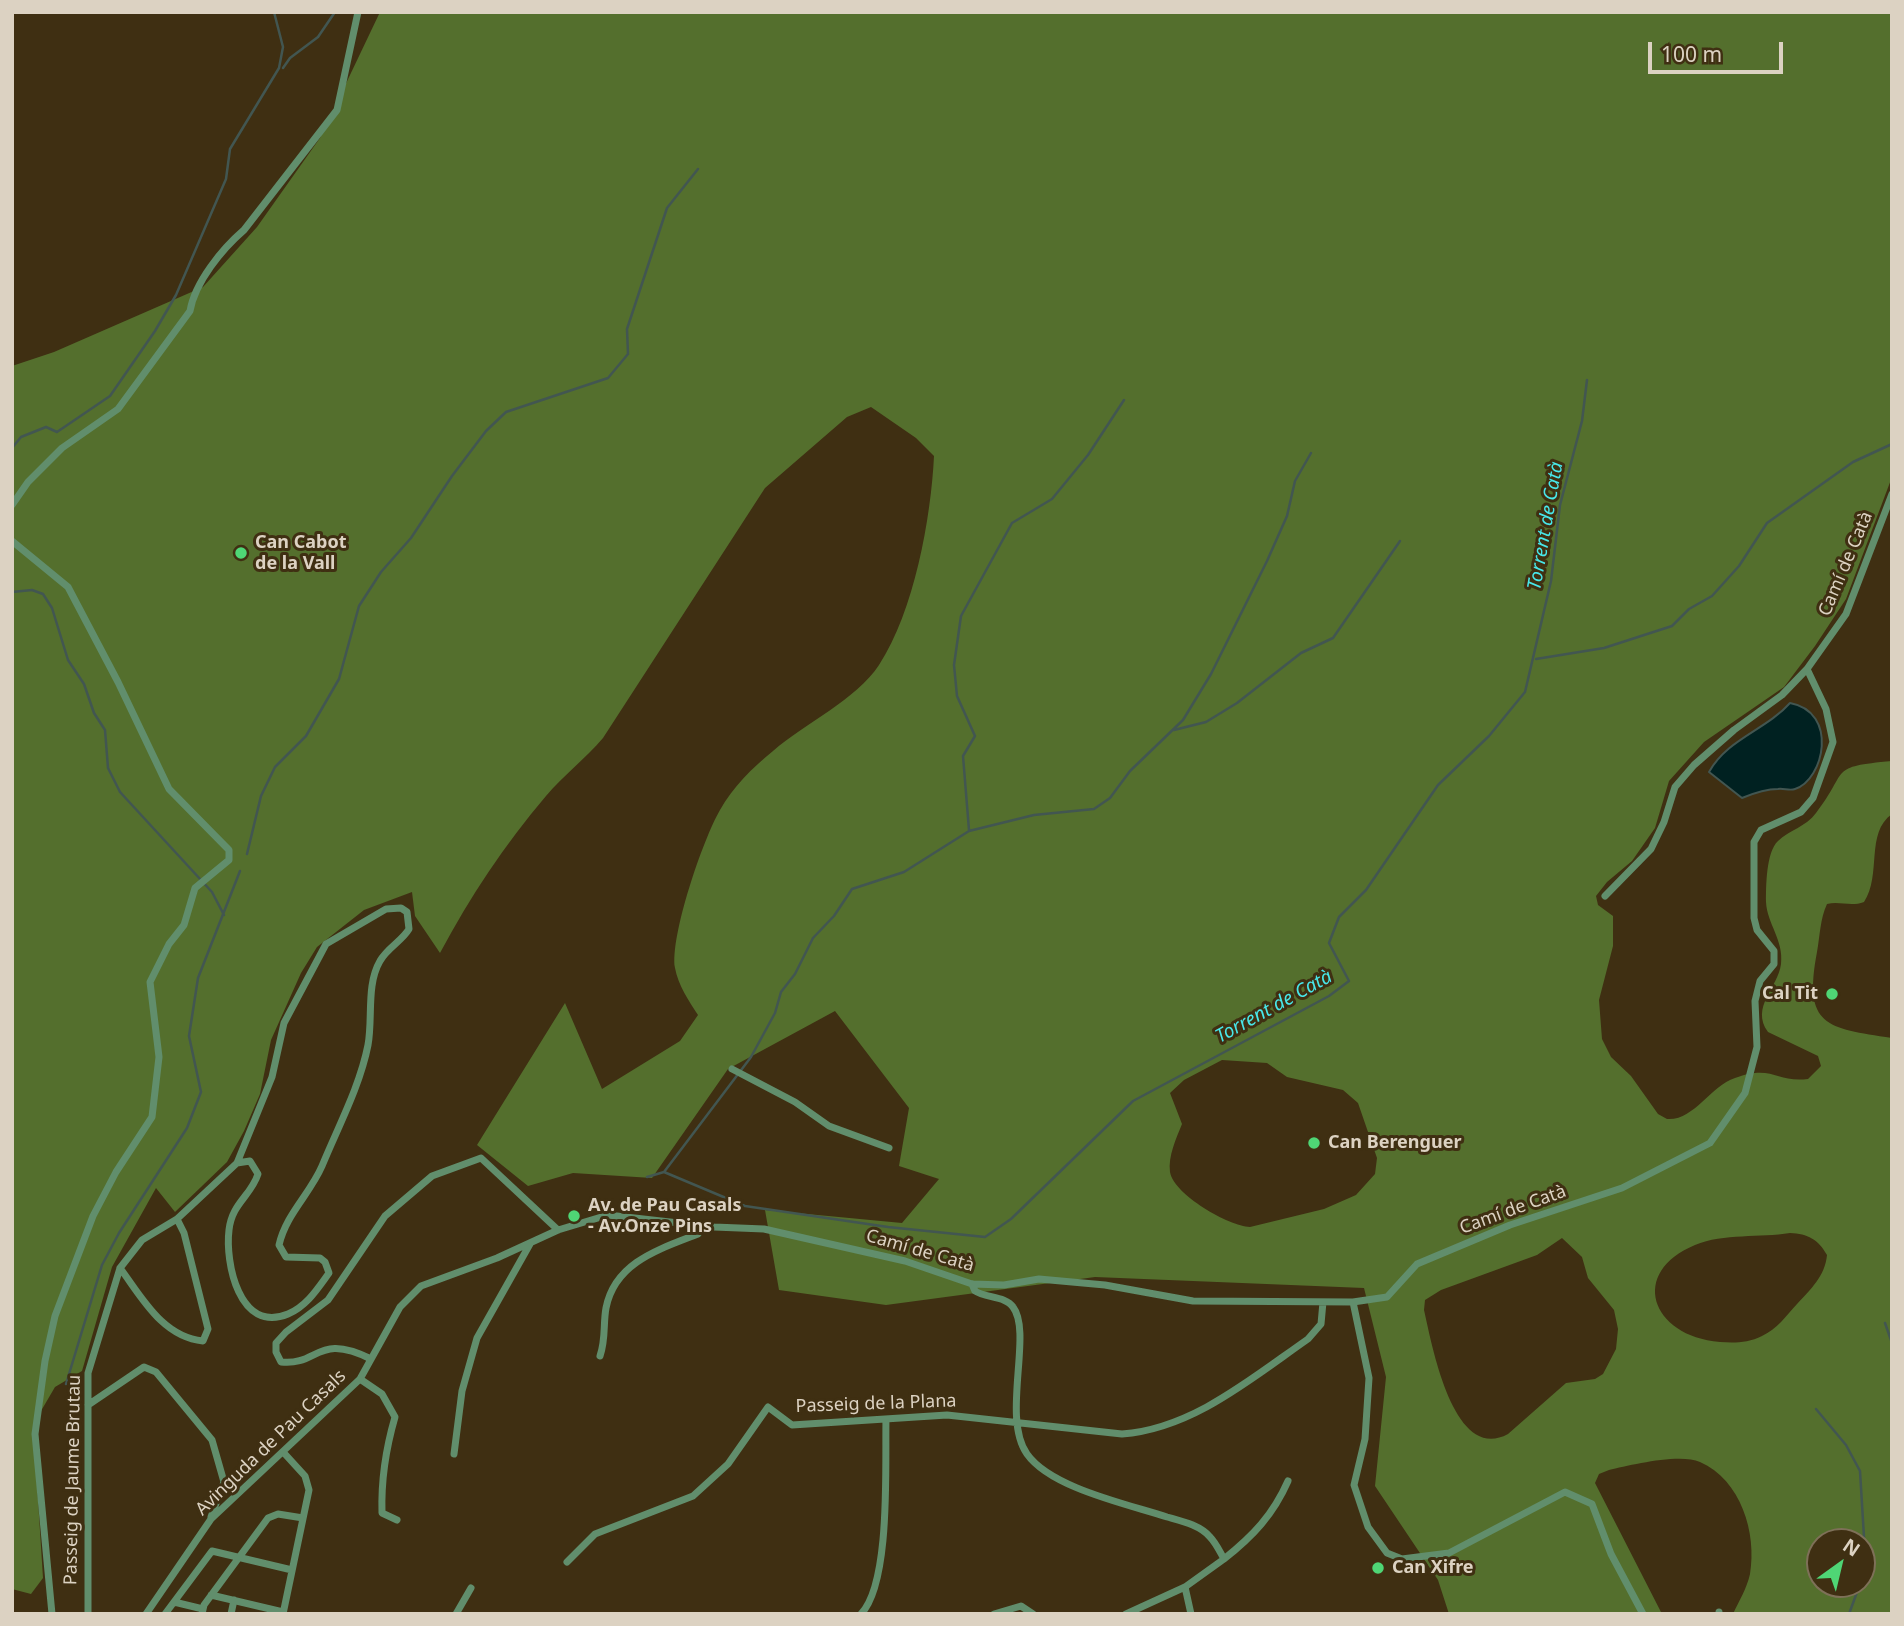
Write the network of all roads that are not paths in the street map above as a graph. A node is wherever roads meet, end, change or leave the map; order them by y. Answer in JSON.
{"nodes":[{"id":1,"x":359,"y":12,"type":"edge"},
{"id":2,"x":1892,"y":494,"type":"edge"},
{"id":3,"x":12,"y":505,"type":"edge"},
{"id":4,"x":12,"y":541,"type":"edge"},
{"id":5,"x":1807,"y":669,"type":"junction"},
{"id":6,"x":1605,"y":896,"type":"dead end"},
{"id":7,"x":732,"y":1069,"type":"dead end"},
{"id":8,"x":889,"y":1148,"type":"dead end"},
{"id":9,"x":237,"y":1164,"type":"junction"},
{"id":10,"x":608,"y":1215,"type":"joint"},
{"id":11,"x":177,"y":1219,"type":"junction"},
{"id":12,"x":704,"y":1226,"type":"junction"},
{"id":13,"x":558,"y":1230,"type":"junction"},
{"id":14,"x":530,"y":1243,"type":"junction"},
{"id":15,"x":120,"y":1268,"type":"junction"},
{"id":16,"x":972,"y":1284,"type":"junction"},
{"id":17,"x":1323,"y":1302,"type":"junction"},
{"id":18,"x":1353,"y":1302,"type":"junction"},
{"id":19,"x":600,"y":1356,"type":"dead end"},
{"id":20,"x":371,"y":1359,"type":"junction"},
{"id":21,"x":360,"y":1379,"type":"junction"},
{"id":22,"x":88,"y":1405,"type":"junction"},
{"id":23,"x":886,"y":1419,"type":"junction"},
{"id":24,"x":1016,"y":1422,"type":"junction"},
{"id":25,"x":284,"y":1453,"type":"junction"},
{"id":26,"x":454,"y":1454,"type":"dead end"},
{"id":27,"x":1288,"y":1481,"type":"dead end"},
{"id":28,"x":303,"y":1518,"type":"junction"},
{"id":29,"x":211,"y":1519,"type":"junction"},
{"id":30,"x":397,"y":1520,"type":"dead end"},
{"id":31,"x":240,"y":1557,"type":"junction"},
{"id":32,"x":1224,"y":1559,"type":"junction"},
{"id":33,"x":567,"y":1562,"type":"dead end"},
{"id":34,"x":292,"y":1570,"type":"junction"},
{"id":35,"x":1185,"y":1587,"type":"junction"},
{"id":36,"x":471,"y":1588,"type":"dead end"},
{"id":37,"x":211,"y":1595,"type":"junction"},
{"id":38,"x":234,"y":1600,"type":"junction"},
{"id":39,"x":174,"y":1602,"type":"junction"},
{"id":40,"x":256,"y":1610,"type":"edge"},
{"id":41,"x":203,"y":1611,"type":"edge"},
{"id":42,"x":283,"y":1613,"type":"edge"},
{"id":43,"x":52,"y":1614,"type":"edge"},
{"id":44,"x":88,"y":1614,"type":"edge"},
{"id":45,"x":146,"y":1614,"type":"edge"},
{"id":46,"x":165,"y":1614,"type":"edge"},
{"id":47,"x":231,"y":1614,"type":"edge"},
{"id":48,"x":456,"y":1614,"type":"edge"},
{"id":49,"x":861,"y":1614,"type":"edge"},
{"id":50,"x":994,"y":1614,"type":"edge"},
{"id":51,"x":1033,"y":1614,"type":"edge"},
{"id":52,"x":1126,"y":1614,"type":"edge"},
{"id":53,"x":1191,"y":1614,"type":"edge"},
{"id":54,"x":1643,"y":1614,"type":"edge"}],
"edges":[{"from":1,"to":3,"type":"street"},
{"from":2,"to":5,"type":"street","name":"Camí de Catà"},
{"from":4,"to":43,"type":"street"},
{"from":5,"to":6,"type":"street"},
{"from":5,"to":18,"type":"street","name":"Camí de Catà"},
{"from":7,"to":8,"type":"street"},
{"from":9,"to":9,"type":"street"},
{"from":9,"to":11,"type":"street"},
{"from":10,"to":12,"type":"street","name":"Camí de Catà"},
{"from":10,"to":13,"type":"street","name":"Avinguda de Pau Casals"},
{"from":11,"to":15,"type":"street"},
{"from":11,"to":15,"type":"street"},
{"from":12,"to":16,"type":"street","name":"Camí de Catà"},
{"from":12,"to":19,"type":"street"},
{"from":13,"to":14,"type":"street","name":"Avinguda de Pau Casals"},
{"from":13,"to":20,"type":"street"},
{"from":14,"to":20,"type":"street","name":"Avinguda de Pau Casals"},
{"from":14,"to":26,"type":"street"},
{"from":15,"to":22,"type":"street","name":"Passeig de Jaume Brutau"},
{"from":16,"to":17,"type":"street","name":"Camí de Catà"},
{"from":16,"to":24,"type":"street"},
{"from":17,"to":18,"type":"street","name":"Camí de Catà"},
{"from":17,"to":24,"type":"street","name":"Passeig de la Plana"},
{"from":18,"to":54,"type":"street"},
{"from":20,"to":21,"type":"street","name":"Avinguda de Pau Casals"},
{"from":21,"to":25,"type":"street","name":"Avinguda de Pau Casals"},
{"from":21,"to":30,"type":"street"},
{"from":22,"to":29,"type":"street"},
{"from":22,"to":44,"type":"street","name":"Passeig de Jaume Brutau"},
{"from":23,"to":24,"type":"street","name":"Passeig de la Plana"},
{"from":23,"to":33,"type":"street","name":"Passeig de la Plana"},
{"from":23,"to":49,"type":"street"},
{"from":24,"to":32,"type":"street"},
{"from":25,"to":28,"type":"street"},
{"from":25,"to":29,"type":"street","name":"Avinguda de Pau Casals"},
{"from":27,"to":32,"type":"street"},
{"from":28,"to":31,"type":"street"},
{"from":28,"to":34,"type":"street"},
{"from":29,"to":45,"type":"street","name":"Avinguda de Pau Casals"},
{"from":31,"to":34,"type":"street"},
{"from":31,"to":37,"type":"street"},
{"from":31,"to":39,"type":"street"},
{"from":32,"to":35,"type":"street"},
{"from":34,"to":42,"type":"street"},
{"from":35,"to":52,"type":"street"},
{"from":35,"to":53,"type":"street"},
{"from":36,"to":48,"type":"street"},
{"from":37,"to":38,"type":"street"},
{"from":37,"to":41,"type":"street"},
{"from":38,"to":40,"type":"street"},
{"from":38,"to":47,"type":"street"},
{"from":39,"to":41,"type":"street"},
{"from":39,"to":46,"type":"street"},
{"from":40,"to":42,"type":"street"},
{"from":50,"to":51,"type":"street"}]}
